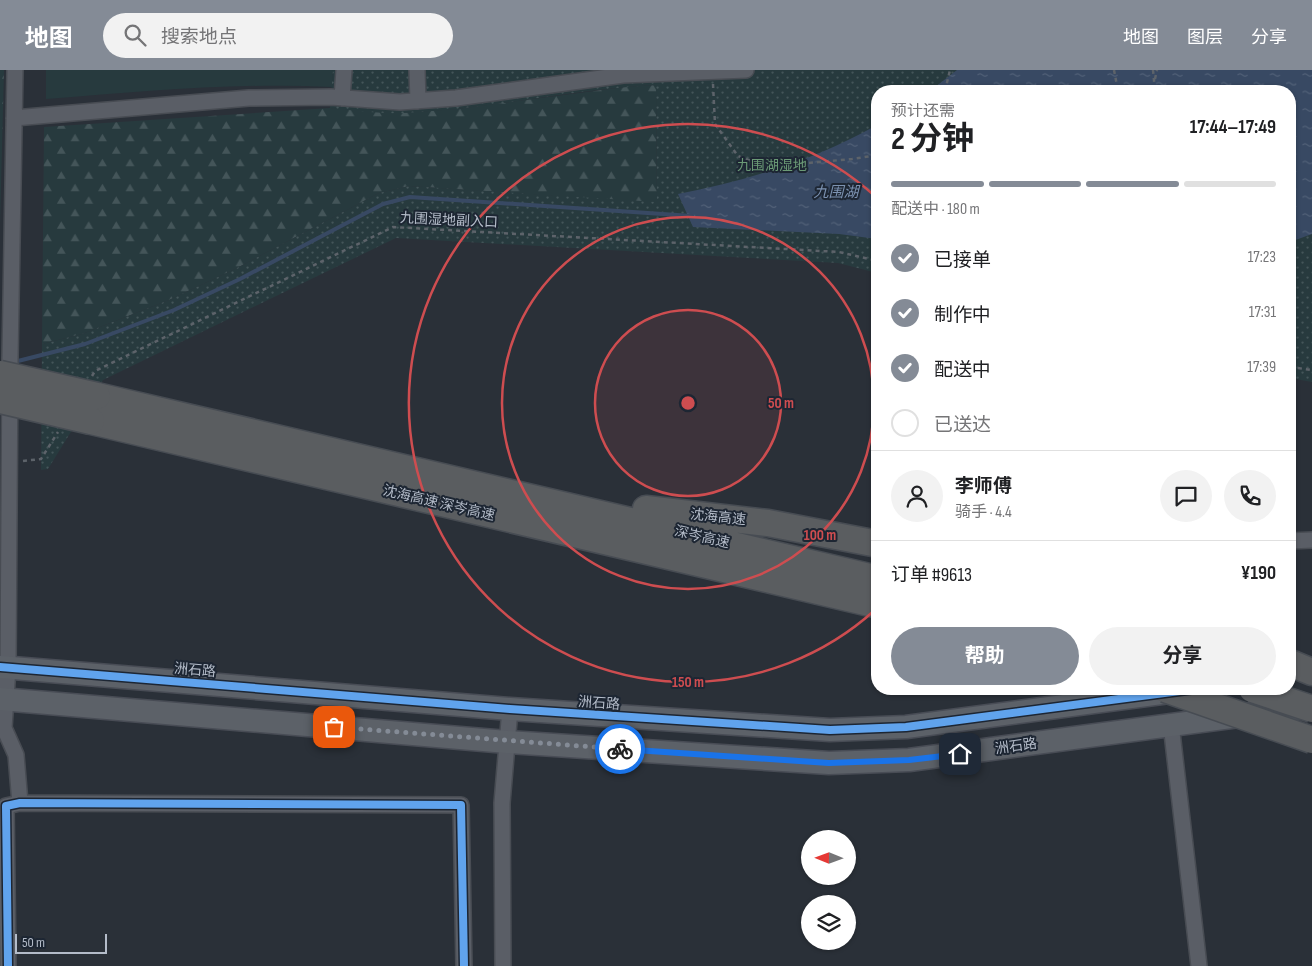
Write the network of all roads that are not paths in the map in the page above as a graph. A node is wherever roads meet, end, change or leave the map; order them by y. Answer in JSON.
{"nodes":[{"id":1,"x":9,"y":70,"type":"edge"},
{"id":2,"x":15,"y":70,"type":"edge"},
{"id":3,"x":344,"y":70,"type":"edge"},
{"id":4,"x":417,"y":70,"type":"edge"},
{"id":5,"x":742,"y":70,"type":"edge"},
{"id":6,"x":746,"y":70,"type":"edge"},
{"id":7,"x":596,"y":75,"type":"edge"},
{"id":8,"x":342,"y":98,"type":"junction"},
{"id":9,"x":418,"y":101,"type":"junction"},
{"id":10,"x":14,"y":118,"type":"junction"},
{"id":11,"x":6,"y":191,"type":"dead end"},
{"id":12,"x":6,"y":367,"type":"edge"},
{"id":13,"x":0,"y":400,"type":"edge"},
{"id":14,"x":526,"y":496,"type":"junction"},
{"id":15,"x":1312,"y":540,"type":"edge"},
{"id":16,"x":1296,"y":541,"type":"edge"},
{"id":17,"x":871,"y":543,"type":"edge"},
{"id":18,"x":871,"y":577,"type":"edge"},
{"id":19,"x":871,"y":603,"type":"edge"},
{"id":20,"x":1296,"y":666,"type":"edge"},
{"id":21,"x":4,"y":667,"type":"edge"},
{"id":22,"x":1312,"y":673,"type":"edge"},
{"id":23,"x":1296,"y":675,"type":"edge"},
{"id":24,"x":1150,"y":695,"type":"edge"},
{"id":25,"x":1182,"y":695,"type":"edge"},
{"id":26,"x":1271,"y":695,"type":"edge"},
{"id":27,"x":3,"y":699,"type":"edge"},
{"id":28,"x":1312,"y":708,"type":"edge"},
{"id":29,"x":510,"y":709,"type":"junction"},
{"id":30,"x":1171,"y":724,"type":"junction"},
{"id":31,"x":2,"y":729,"type":"edge"},
{"id":32,"x":1312,"y":740,"type":"edge"},
{"id":33,"x":507,"y":742,"type":"junction"},
{"id":34,"x":20,"y":803,"type":"junction"},
{"id":35,"x":8,"y":966,"type":"edge"},
{"id":36,"x":464,"y":966,"type":"edge"},
{"id":37,"x":503,"y":966,"type":"edge"},
{"id":38,"x":1199,"y":966,"type":"edge"}],
"edges":[{"from":1,"to":11,"type":"street"},
{"from":2,"to":10,"type":"street"},
{"from":3,"to":8,"type":"street"},
{"from":4,"to":9,"type":"street"},
{"from":5,"to":6,"type":"street"},
{"from":5,"to":7,"type":"street"},
{"from":7,"to":9,"type":"street"},
{"from":8,"to":9,"type":"street"},
{"from":8,"to":10,"type":"street"},
{"from":10,"to":12,"type":"street"},
{"from":12,"to":14,"type":"highway","name":"沈海高速 深岑高速","bridge":true},
{"from":12,"to":21,"type":"street"},
{"from":13,"to":19,"type":"highway","name":"沈海高速 深岑高速","bridge":true},
{"from":14,"to":17,"type":"highway","name":"沈海高速"},
{"from":14,"to":18,"type":"highway","name":"深岑高速"},
{"from":15,"to":16,"type":"street"},
{"from":20,"to":22,"type":"highway"},
{"from":21,"to":27,"type":"street"},
{"from":21,"to":29,"type":"main road","name":"洲石路"},
{"from":22,"to":23,"type":"main road"},
{"from":24,"to":29,"type":"main road","name":"洲石路"},
{"from":25,"to":32,"type":"highway","bridge":true},
{"from":26,"to":28,"type":"highway","bridge":true},
{"from":27,"to":31,"type":"street"},
{"from":27,"to":33,"type":"main road","name":"洲石路"},
{"from":28,"to":30,"type":"main road","name":"洲石路"},
{"from":29,"to":33,"type":"street"},
{"from":30,"to":33,"type":"main road","name":"洲石路"},
{"from":30,"to":38,"type":"street"},
{"from":31,"to":34,"type":"street"},
{"from":33,"to":37,"type":"street"},
{"from":34,"to":35,"type":"street"},
{"from":34,"to":36,"type":"street"}]}
